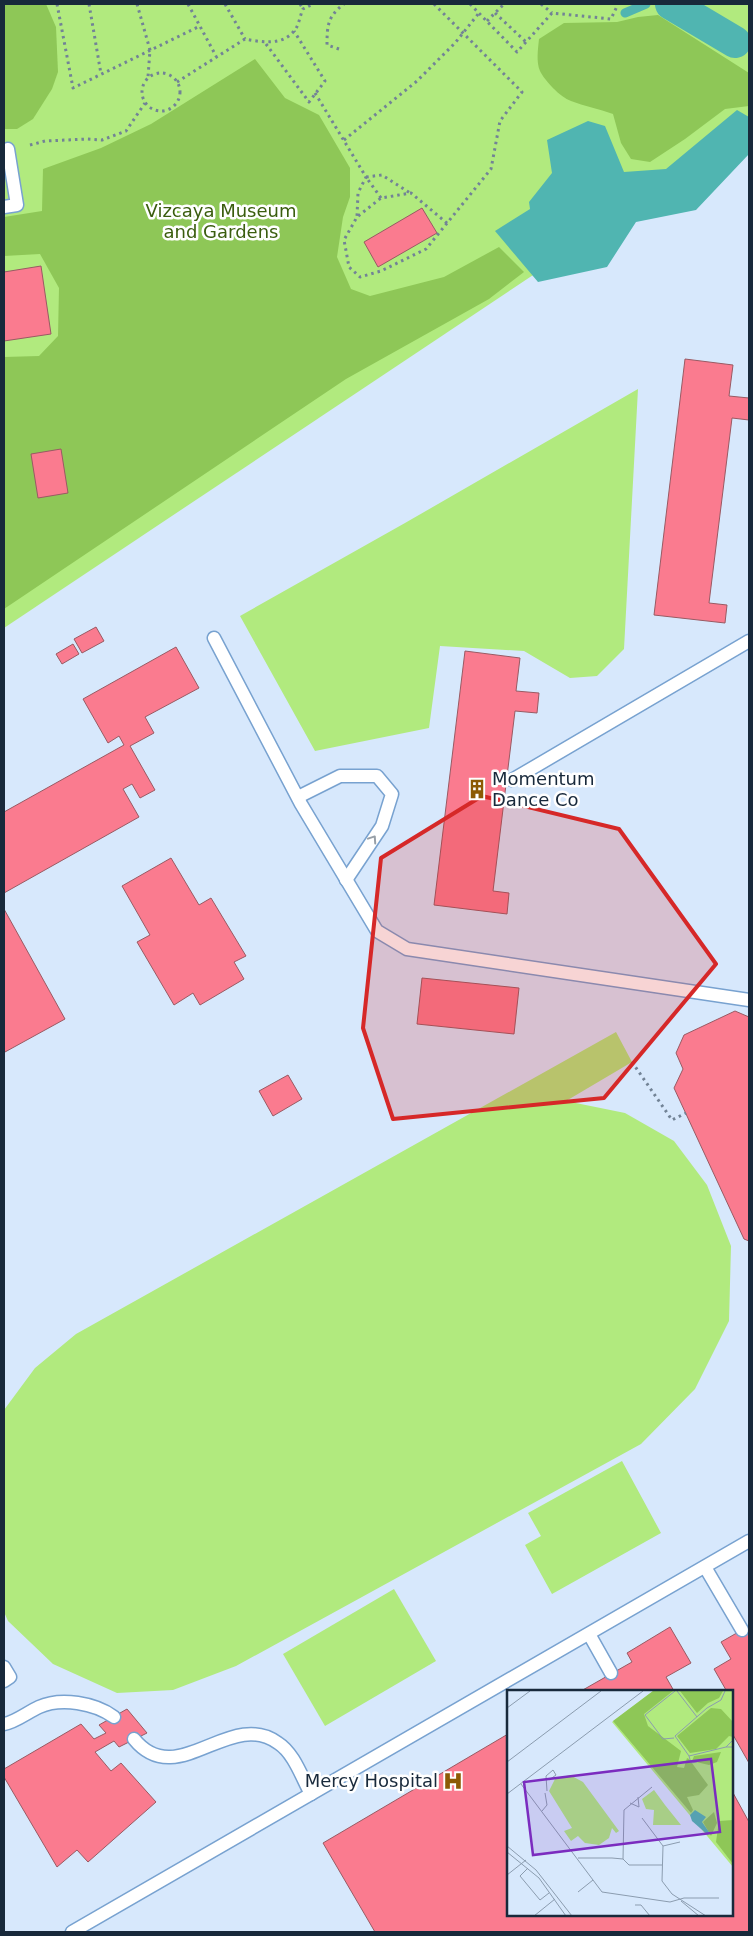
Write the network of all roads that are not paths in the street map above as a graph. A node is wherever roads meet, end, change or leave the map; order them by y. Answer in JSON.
{"nodes":[{"id":1,"x":8,"y":150,"type":"road end"},
{"id":2,"x":4,"y":207,"type":"edge"},
{"id":3,"x":214,"y":638,"type":"dead end"},
{"id":4,"x":749,"y":641,"type":"edge"},
{"id":5,"x":512,"y":780,"type":"dead end"},
{"id":6,"x":298,"y":797,"type":"junction"},
{"id":7,"x":346,"y":880,"type":"junction"},
{"id":8,"x":749,"y":1000,"type":"edge"},
{"id":9,"x":749,"y":1541,"type":"edge"},
{"id":10,"x":705,"y":1567,"type":"junction"},
{"id":11,"x":742,"y":1630,"type":"dead end"},
{"id":12,"x":589,"y":1634,"type":"junction"},
{"id":13,"x":4,"y":1667,"type":"edge"},
{"id":14,"x":611,"y":1673,"type":"dead end"},
{"id":15,"x":4,"y":1681,"type":"edge"},
{"id":16,"x":114,"y":1717,"type":"dead end"},
{"id":17,"x":4,"y":1724,"type":"edge"},
{"id":18,"x":134,"y":1739,"type":"dead end"},
{"id":19,"x":311,"y":1794,"type":"junction"},
{"id":20,"x":72,"y":1932,"type":"edge"}],
"edges":[{"from":1,"to":2,"type":"lane"},
{"from":3,"to":6,"type":"lane"},
{"from":4,"to":5,"type":"lane"},
{"from":6,"to":7,"type":"lane"},
{"from":7,"to":6,"type":"lane","one_way":true},
{"from":7,"to":8,"type":"lane"},
{"from":9,"to":10,"type":"lane"},
{"from":10,"to":11,"type":"lane"},
{"from":10,"to":12,"type":"lane"},
{"from":12,"to":14,"type":"lane"},
{"from":12,"to":19,"type":"lane"},
{"from":13,"to":15,"type":"lane"},
{"from":16,"to":17,"type":"lane"},
{"from":18,"to":19,"type":"lane"},
{"from":19,"to":20,"type":"lane"}]}
